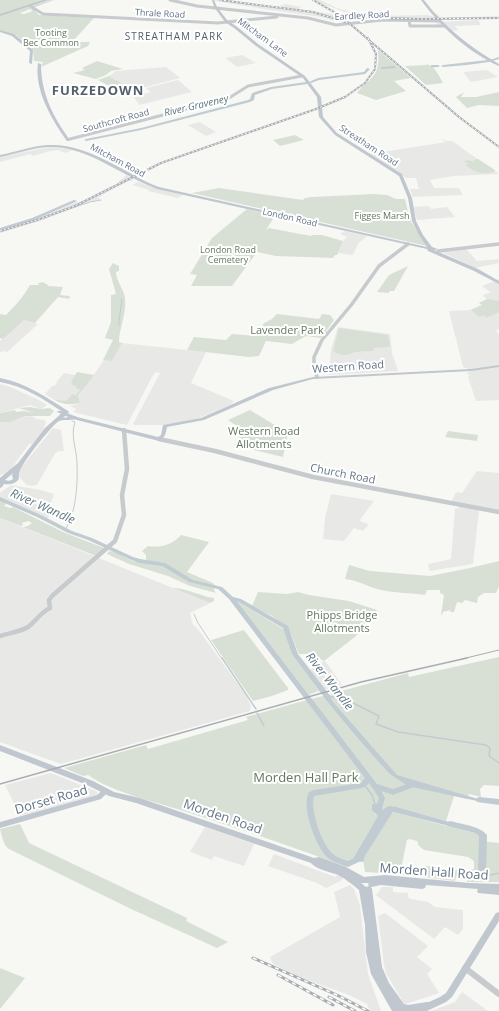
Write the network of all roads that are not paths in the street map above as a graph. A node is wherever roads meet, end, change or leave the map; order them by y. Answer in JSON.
{"nodes":[{"id":1,"x":46,"y":0,"type":"edge"},
{"id":2,"x":170,"y":0,"type":"edge"},
{"id":3,"x":422,"y":0,"type":"edge"},
{"id":4,"x":214,"y":4,"type":"edge"},
{"id":5,"x":30,"y":6,"type":"junction"},
{"id":6,"x":0,"y":16,"type":"edge"},
{"id":7,"x":290,"y":17,"type":"junction"},
{"id":8,"x":437,"y":19,"type":"junction"},
{"id":9,"x":409,"y":20,"type":"junction"},
{"id":10,"x":227,"y":22,"type":"junction"},
{"id":11,"x":444,"y":26,"type":"junction"},
{"id":12,"x":0,"y":31,"type":"edge"},
{"id":13,"x":499,"y":65,"type":"edge"},
{"id":14,"x":302,"y":76,"type":"junction"},
{"id":15,"x":309,"y":82,"type":"joint"},
{"id":16,"x":68,"y":139,"type":"junction"},
{"id":17,"x":55,"y":146,"type":"junction"},
{"id":18,"x":0,"y":156,"type":"edge"},
{"id":19,"x":158,"y":188,"type":"joint"},
{"id":20,"x":408,"y":244,"type":"junction"},
{"id":21,"x":499,"y":244,"type":"edge"},
{"id":22,"x":435,"y":250,"type":"junction"},
{"id":23,"x":499,"y":284,"type":"edge"},
{"id":24,"x":499,"y":366,"type":"edge"},
{"id":25,"x":317,"y":377,"type":"junction"},
{"id":26,"x":0,"y":380,"type":"edge"},
{"id":27,"x":63,"y":412,"type":"junction"},
{"id":28,"x":74,"y":418,"type":"junction"},
{"id":29,"x":54,"y":421,"type":"junction"},
{"id":30,"x":128,"y":430,"type":"junction"},
{"id":31,"x":164,"y":433,"type":"junction"},
{"id":32,"x":148,"y":435,"type":"junction"},
{"id":33,"x":159,"y":439,"type":"junction"},
{"id":34,"x":167,"y":439,"type":"junction"},
{"id":35,"x":184,"y":444,"type":"junction"},
{"id":36,"x":20,"y":464,"type":"junction"},
{"id":37,"x":7,"y":476,"type":"junction"},
{"id":38,"x":15,"y":476,"type":"junction"},
{"id":39,"x":3,"y":483,"type":"edge"},
{"id":40,"x":0,"y":489,"type":"edge"},
{"id":41,"x":499,"y":512,"type":"edge"},
{"id":42,"x":0,"y":636,"type":"edge"},
{"id":43,"x":0,"y":748,"type":"edge"},
{"id":44,"x":90,"y":783,"type":"junction"},
{"id":45,"x":106,"y":792,"type":"junction"},
{"id":46,"x":123,"y":796,"type":"junction"},
{"id":47,"x":0,"y":825,"type":"edge"},
{"id":48,"x":366,"y":884,"type":"junction"},
{"id":49,"x":499,"y":887,"type":"edge"},
{"id":50,"x":499,"y":892,"type":"edge"},
{"id":51,"x":499,"y":915,"type":"edge"},
{"id":52,"x":465,"y":968,"type":"junction"},
{"id":53,"x":499,"y":994,"type":"edge"},
{"id":54,"x":401,"y":1009,"type":"edge"},
{"id":55,"x":417,"y":1010,"type":"edge"}],
"edges":[{"from":1,"to":5,"type":"highway"},
{"from":2,"to":4,"type":"street","name":"Eardley Road"},
{"from":3,"to":8,"type":"main road"},
{"from":4,"to":7,"type":"street","name":"Eardley Road"},
{"from":4,"to":10,"type":"main road","name":"Mitcham Lane"},
{"from":5,"to":6,"type":"highway"},
{"from":5,"to":10,"type":"street","name":"Thrale Road"},
{"from":7,"to":9,"type":"street","name":"Eardley Road"},
{"from":7,"to":10,"type":"street","name":"Thrale Road"},
{"from":8,"to":9,"type":"street","name":"Eardley Road"},
{"from":8,"to":11,"type":"main road"},
{"from":9,"to":11,"type":"street"},
{"from":10,"to":14,"type":"main road","name":"Mitcham Lane"},
{"from":11,"to":13,"type":"main road"},
{"from":12,"to":16,"type":"main road"},
{"from":14,"to":15,"type":"main road","name":"Mitcham Lane"},
{"from":14,"to":16,"type":"street","name":"Southcroft Road"},
{"from":15,"to":22,"type":"main road","name":"Streatham Road"},
{"from":16,"to":17,"type":"main road"},
{"from":17,"to":18,"type":"main road","name":"Mitcham Road"},
{"from":17,"to":19,"type":"main road","name":"Mitcham Road"},
{"from":19,"to":20,"type":"main road","name":"London Road"},
{"from":20,"to":22,"type":"main road","name":"London Road"},
{"from":20,"to":25,"type":"street"},
{"from":21,"to":22,"type":"street"},
{"from":22,"to":23,"type":"main road","name":"London Road"},
{"from":24,"to":25,"type":"main road","name":"Western Road"},
{"from":25,"to":31,"type":"main road","name":"Western Road"},
{"from":26,"to":27,"type":"highway"},
{"from":27,"to":28,"type":"main road"},
{"from":27,"to":29,"type":"highway"},
{"from":27,"to":30,"type":"main road"},
{"from":28,"to":29,"type":"highway"},
{"from":28,"to":30,"type":"main road"},
{"from":29,"to":36,"type":"highway"},
{"from":30,"to":32,"type":"main road"},
{"from":30,"to":42,"type":"street"},
{"from":31,"to":32,"type":"main road","name":"Western Road"},
{"from":31,"to":33,"type":"main road","name":"Western Road"},
{"from":31,"to":34,"type":"street"},
{"from":32,"to":33,"type":"main road"},
{"from":33,"to":34,"type":"street","name":"Church Road"},
{"from":33,"to":35,"type":"street","name":"Church Road"},
{"from":34,"to":35,"type":"street","name":"Church Road"},
{"from":35,"to":41,"type":"street","name":"Church Road"},
{"from":36,"to":37,"type":"highway"},
{"from":36,"to":38,"type":"highway"},
{"from":37,"to":38,"type":"highway"},
{"from":37,"to":39,"type":"highway"},
{"from":38,"to":39,"type":"highway"},
{"from":39,"to":40,"type":"highway"},
{"from":43,"to":44,"type":"highway","name":"Morden Road"},
{"from":44,"to":45,"type":"highway","name":"Morden Road"},
{"from":44,"to":46,"type":"highway","name":"Morden Road"},
{"from":45,"to":46,"type":"highway","name":"Morden Road"},
{"from":45,"to":47,"type":"main road","name":"Dorset Road"},
{"from":46,"to":48,"type":"highway","name":"Morden Road"},
{"from":48,"to":49,"type":"highway","name":"Morden Hall Road"},
{"from":48,"to":50,"type":"highway","name":"Morden Hall Road"},
{"from":48,"to":54,"type":"highway"},
{"from":51,"to":52,"type":"main road"},
{"from":52,"to":53,"type":"street"},
{"from":52,"to":55,"type":"main road"},
{"from":54,"to":55,"type":"main road"}]}
